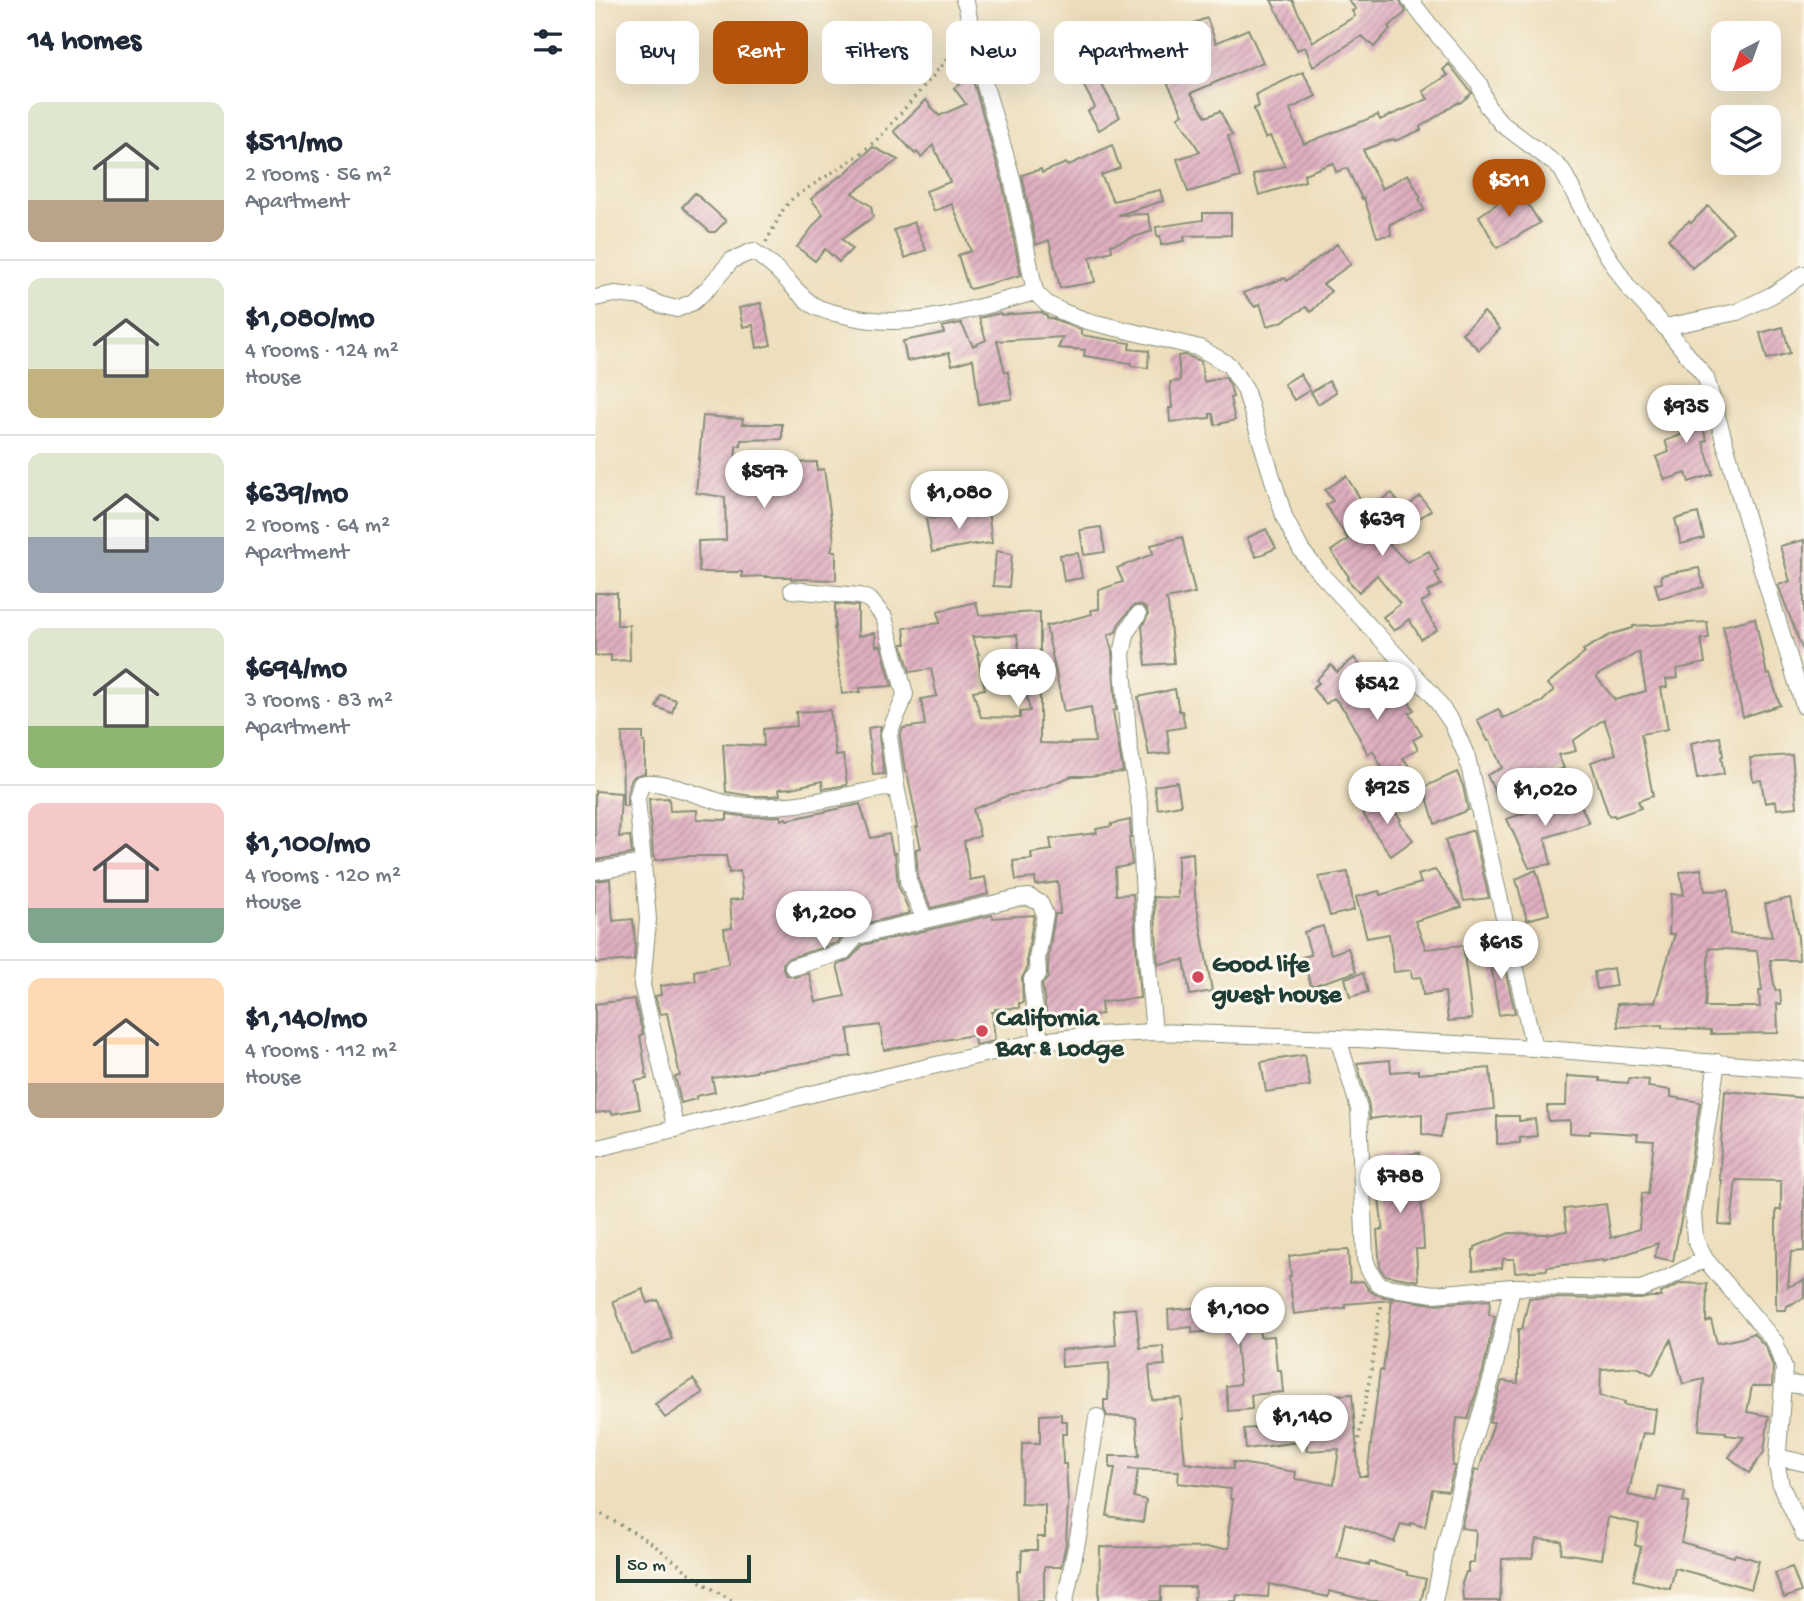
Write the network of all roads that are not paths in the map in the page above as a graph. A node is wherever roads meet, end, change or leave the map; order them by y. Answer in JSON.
{"nodes":[{"id":1,"x":964,"y":0,"type":"edge"},
{"id":2,"x":1411,"y":0,"type":"edge"},
{"id":3,"x":1804,"y":274,"type":"edge"},
{"id":4,"x":1035,"y":292,"type":"junction"},
{"id":5,"x":595,"y":298,"type":"edge"},
{"id":6,"x":1665,"y":327,"type":"junction"},
{"id":7,"x":792,"y":590,"type":"dead end"},
{"id":8,"x":1138,"y":615,"type":"dead end"},
{"id":9,"x":1804,"y":706,"type":"edge"},
{"id":10,"x":896,"y":786,"type":"junction"},
{"id":11,"x":644,"y":863,"type":"junction"},
{"id":12,"x":595,"y":871,"type":"edge"},
{"id":13,"x":925,"y":920,"type":"junction"},
{"id":14,"x":793,"y":967,"type":"dead end"},
{"id":15,"x":1154,"y":1032,"type":"junction"},
{"id":16,"x":1338,"y":1038,"type":"junction"},
{"id":17,"x":1040,"y":1041,"type":"junction"},
{"id":18,"x":1534,"y":1048,"type":"junction"},
{"id":19,"x":1717,"y":1062,"type":"junction"},
{"id":20,"x":1804,"y":1070,"type":"edge"},
{"id":21,"x":676,"y":1129,"type":"junction"},
{"id":22,"x":595,"y":1149,"type":"edge"},
{"id":23,"x":1705,"y":1259,"type":"junction"},
{"id":24,"x":1512,"y":1287,"type":"junction"},
{"id":25,"x":1783,"y":1383,"type":"junction"},
{"id":26,"x":1804,"y":1386,"type":"edge"},
{"id":27,"x":1097,"y":1418,"type":"dead end"},
{"id":28,"x":1778,"y":1457,"type":"junction"},
{"id":29,"x":1804,"y":1464,"type":"edge"},
{"id":30,"x":1804,"y":1534,"type":"edge"},
{"id":31,"x":1065,"y":1601,"type":"edge"},
{"id":32,"x":1434,"y":1601,"type":"edge"}],
"edges":[{"from":1,"to":4,"type":"street"},
{"from":2,"to":6,"type":"street"},
{"from":3,"to":6,"type":"street"},
{"from":4,"to":5,"type":"street"},
{"from":4,"to":18,"type":"street"},
{"from":6,"to":9,"type":"street"},
{"from":7,"to":10,"type":"street"},
{"from":8,"to":15,"type":"street"},
{"from":10,"to":11,"type":"street"},
{"from":10,"to":13,"type":"street"},
{"from":11,"to":12,"type":"street"},
{"from":11,"to":21,"type":"street"},
{"from":13,"to":14,"type":"street"},
{"from":13,"to":17,"type":"street"},
{"from":15,"to":16,"type":"street"},
{"from":15,"to":17,"type":"street"},
{"from":16,"to":18,"type":"street"},
{"from":16,"to":24,"type":"street"},
{"from":17,"to":21,"type":"street"},
{"from":18,"to":19,"type":"street"},
{"from":19,"to":20,"type":"street"},
{"from":19,"to":23,"type":"street"},
{"from":21,"to":22,"type":"street"},
{"from":23,"to":24,"type":"street"},
{"from":23,"to":25,"type":"street"},
{"from":24,"to":32,"type":"street"},
{"from":25,"to":26,"type":"street"},
{"from":25,"to":28,"type":"street"},
{"from":27,"to":31,"type":"street"},
{"from":28,"to":29,"type":"street"},
{"from":28,"to":30,"type":"street"}]}
